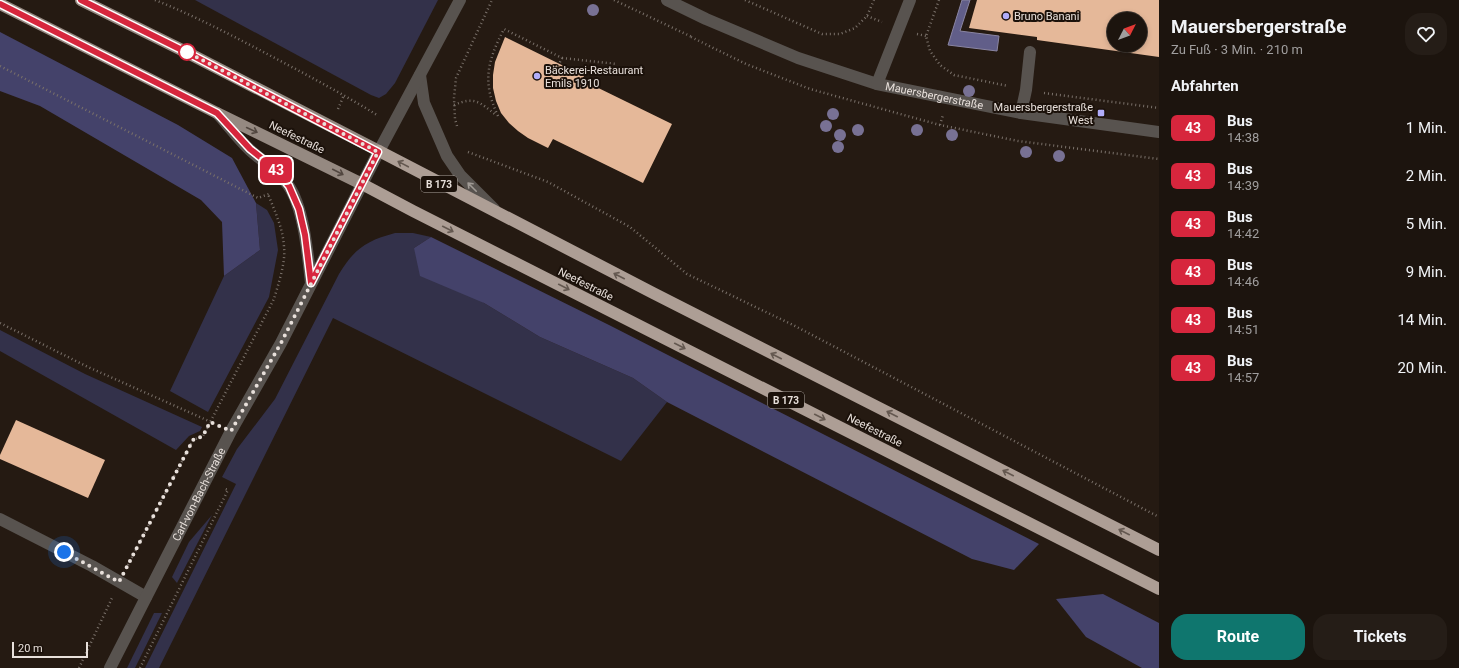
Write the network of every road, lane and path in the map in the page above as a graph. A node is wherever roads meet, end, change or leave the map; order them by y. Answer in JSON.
{"nodes":[{"id":1,"x":81,"y":0,"type":"edge"},
{"id":2,"x":155,"y":0,"type":"edge"},
{"id":3,"x":460,"y":0,"type":"edge"},
{"id":4,"x":492,"y":0,"type":"edge"},
{"id":5,"x":667,"y":0,"type":"edge"},
{"id":6,"x":745,"y":0,"type":"edge"},
{"id":7,"x":874,"y":0,"type":"edge"},
{"id":8,"x":910,"y":0,"type":"edge"},
{"id":9,"x":938,"y":0,"type":"edge"},
{"id":10,"x":0,"y":4,"type":"edge"},
{"id":11,"x":926,"y":36,"type":"dead end"},
{"id":12,"x":1030,"y":52,"type":"dead end"},
{"id":13,"x":562,"y":58,"type":"junction"},
{"id":14,"x":617,"y":64,"type":"dead end"},
{"id":15,"x":0,"y":66,"type":"edge"},
{"id":16,"x":557,"y":68,"type":"dead end"},
{"id":17,"x":420,"y":75,"type":"junction"},
{"id":18,"x":877,"y":84,"type":"junction"},
{"id":19,"x":344,"y":95,"type":"dead end"},
{"id":20,"x":454,"y":105,"type":"junction"},
{"id":21,"x":217,"y":113,"type":"junction"},
{"id":22,"x":1021,"y":113,"type":"junction"},
{"id":23,"x":458,"y":130,"type":"dead end"},
{"id":24,"x":1159,"y":132,"type":"edge"},
{"id":25,"x":465,"y":146,"type":"dead end"},
{"id":26,"x":378,"y":152,"type":"junction"},
{"id":27,"x":362,"y":184,"type":"junction"},
{"id":28,"x":289,"y":186,"type":"junction"},
{"id":29,"x":268,"y":194,"type":"junction"},
{"id":30,"x":500,"y":215,"type":"junction"},
{"id":31,"x":311,"y":283,"type":"junction"},
{"id":32,"x":0,"y":323,"type":"edge"},
{"id":33,"x":210,"y":422,"type":"junction"},
{"id":34,"x":231,"y":431,"type":"junction"},
{"id":35,"x":206,"y":480,"type":"junction"},
{"id":36,"x":1159,"y":517,"type":"edge"},
{"id":37,"x":0,"y":518,"type":"edge"},
{"id":38,"x":1159,"y":550,"type":"edge"},
{"id":39,"x":119,"y":582,"type":"junction"},
{"id":40,"x":1159,"y":589,"type":"edge"},
{"id":41,"x":146,"y":597,"type":"junction"},
{"id":42,"x":79,"y":668,"type":"edge"},
{"id":43,"x":110,"y":668,"type":"edge"},
{"id":44,"x":140,"y":668,"type":"edge"}],
"edges":[{"from":1,"to":26,"type":"main road","name":"Neefestraße","number":"B 173"},
{"from":2,"to":19,"type":"path"},
{"from":3,"to":17,"type":"street"},
{"from":4,"to":20,"type":"path"},
{"from":5,"to":18,"type":"street","name":"Mauersbergerstraße"},
{"from":6,"to":7,"type":"path"},
{"from":8,"to":18,"type":"street","name":"Mauersbergerstraße"},
{"from":9,"to":11,"type":"path"},
{"from":10,"to":21,"type":"main road","name":"Neefestraße","number":"B 173"},
{"from":12,"to":22,"type":"street"},
{"from":13,"to":14,"type":"path"},
{"from":13,"to":16,"type":"path"},
{"from":13,"to":20,"type":"path"},
{"from":15,"to":29,"type":"path"},
{"from":17,"to":26,"type":"street"},
{"from":30,"to":17,"type":"street","one_way":true},
{"from":18,"to":22,"type":"street","name":"Mauersbergerstraße"},
{"from":20,"to":23,"type":"path"},
{"from":21,"to":27,"type":"main road","name":"Neefestraße","number":"B 173","one_way":true},
{"from":21,"to":28,"type":"street"},
{"from":22,"to":24,"type":"street","name":"Mauersbergerstraße"},
{"from":25,"to":36,"type":"path"},
{"from":26,"to":27,"type":"street","name":"Carl-von-Bach-Straße"},
{"from":30,"to":26,"type":"highway","name":"Neefestraße","number":"B 173","one_way":true},
{"from":27,"to":31,"type":"street","name":"Carl-von-Bach-Straße"},
{"from":27,"to":40,"type":"highway","name":"Neefestraße","number":"B 173","one_way":true},
{"from":28,"to":29,"type":"path"},
{"from":28,"to":31,"type":"street"},
{"from":29,"to":33,"type":"path"},
{"from":38,"to":30,"type":"highway","name":"Neefestraße","number":"B 173","one_way":true},
{"from":31,"to":34,"type":"street","name":"Carl-von-Bach-Straße"},
{"from":32,"to":33,"type":"path"},
{"from":33,"to":34,"type":"path"},
{"from":33,"to":39,"type":"path"},
{"from":34,"to":35,"type":"street","name":"Carl-von-Bach-Straße"},
{"from":35,"to":41,"type":"street","name":"Carl-von-Bach-Straße"},
{"from":35,"to":44,"type":"path"},
{"from":37,"to":39,"type":"street"},
{"from":39,"to":41,"type":"street"},
{"from":39,"to":42,"type":"path"},
{"from":41,"to":43,"type":"street","name":"Carl-von-Bach-Straße"}]}
